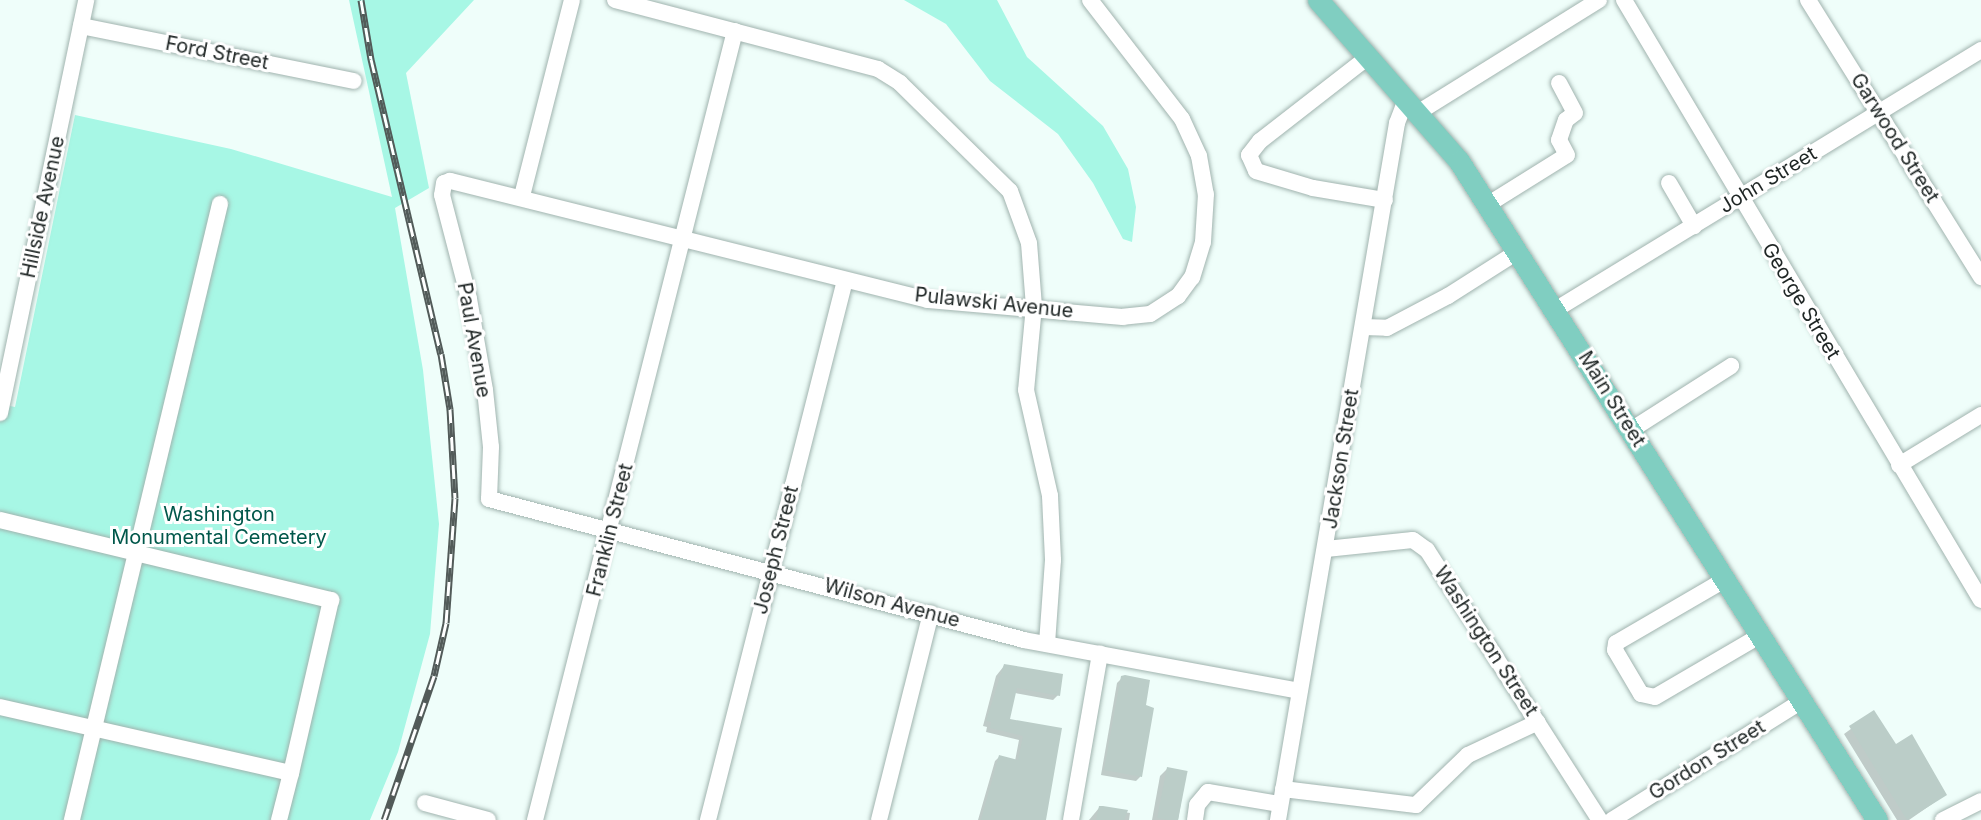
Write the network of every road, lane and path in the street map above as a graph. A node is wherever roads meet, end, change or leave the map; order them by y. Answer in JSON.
{"nodes":[{"id":1,"x":86,"y":0,"type":"edge"},
{"id":2,"x":572,"y":0,"type":"edge"},
{"id":3,"x":615,"y":0,"type":"edge"},
{"id":4,"x":1090,"y":0,"type":"edge"},
{"id":5,"x":1599,"y":0,"type":"edge"},
{"id":6,"x":1624,"y":0,"type":"edge"},
{"id":7,"x":1808,"y":0,"type":"edge"},
{"id":8,"x":1319,"y":1,"type":"edge"},
{"id":9,"x":81,"y":26,"type":"junction"},
{"id":10,"x":735,"y":31,"type":"junction"},
{"id":11,"x":1981,"y":50,"type":"edge"},
{"id":12,"x":1368,"y":57,"type":"junction"},
{"id":13,"x":354,"y":81,"type":"dead end"},
{"id":14,"x":1559,"y":83,"type":"dead end"},
{"id":15,"x":1413,"y":105,"type":"junction"},
{"id":16,"x":1880,"y":112,"type":"junction"},
{"id":17,"x":444,"y":183,"type":"joint"},
{"id":18,"x":1669,"y":183,"type":"dead end"},
{"id":19,"x":522,"y":196,"type":"junction"},
{"id":20,"x":1740,"y":198,"type":"junction"},
{"id":21,"x":1385,"y":200,"type":"junction"},
{"id":22,"x":220,"y":204,"type":"dead end"},
{"id":23,"x":1487,"y":205,"type":"junction"},
{"id":24,"x":1694,"y":226,"type":"junction"},
{"id":25,"x":682,"y":239,"type":"junction"},
{"id":26,"x":1517,"y":252,"type":"junction"},
{"id":27,"x":1981,"y":277,"type":"edge"},
{"id":28,"x":844,"y":280,"type":"junction"},
{"id":29,"x":1034,"y":306,"type":"junction"},
{"id":30,"x":1555,"y":310,"type":"junction"},
{"id":31,"x":1363,"y":327,"type":"junction"},
{"id":32,"x":7,"y":344,"type":"edge"},
{"id":33,"x":1731,"y":366,"type":"dead end"},
{"id":34,"x":0,"y":413,"type":"edge"},
{"id":35,"x":1981,"y":415,"type":"edge"},
{"id":36,"x":1631,"y":430,"type":"junction"},
{"id":37,"x":1899,"y":465,"type":"junction"},
{"id":38,"x":489,"y":499,"type":"joint"},
{"id":39,"x":0,"y":520,"type":"edge"},
{"id":40,"x":611,"y":529,"type":"junction"},
{"id":41,"x":1326,"y":549,"type":"junction"},
{"id":42,"x":136,"y":553,"type":"junction"},
{"id":43,"x":771,"y":571,"type":"junction"},
{"id":44,"x":1975,"y":576,"type":"edge"},
{"id":45,"x":1726,"y":579,"type":"junction"},
{"id":46,"x":1981,"y":600,"type":"edge"},
{"id":47,"x":931,"y":613,"type":"junction"},
{"id":48,"x":1761,"y":635,"type":"junction"},
{"id":49,"x":1047,"y":644,"type":"junction"},
{"id":50,"x":1100,"y":654,"type":"junction"},
{"id":51,"x":1299,"y":691,"type":"junction"},
{"id":52,"x":1803,"y":700,"type":"junction"},
{"id":53,"x":0,"y":707,"type":"edge"},
{"id":54,"x":1538,"y":723,"type":"junction"},
{"id":55,"x":93,"y":729,"type":"junction"},
{"id":56,"x":291,"y":773,"type":"junction"},
{"id":57,"x":1981,"y":801,"type":"edge"},
{"id":58,"x":1280,"y":804,"type":"edge"},
{"id":59,"x":429,"y":810,"type":"edge"},
{"id":60,"x":72,"y":820,"type":"edge"},
{"id":61,"x":279,"y":820,"type":"edge"},
{"id":62,"x":488,"y":820,"type":"edge"},
{"id":63,"x":535,"y":820,"type":"edge"},
{"id":64,"x":708,"y":820,"type":"edge"},
{"id":65,"x":879,"y":820,"type":"edge"},
{"id":66,"x":1071,"y":820,"type":"edge"},
{"id":67,"x":1195,"y":820,"type":"edge"},
{"id":68,"x":1600,"y":820,"type":"edge"},
{"id":69,"x":1612,"y":820,"type":"edge"},
{"id":70,"x":1877,"y":820,"type":"edge"},
{"id":71,"x":1943,"y":820,"type":"edge"}],
"edges":[{"from":1,"to":9,"type":"street","name":"Hillside Avenue"},
{"from":2,"to":19,"type":"street"},
{"from":3,"to":10,"type":"street"},
{"from":4,"to":29,"type":"street","name":"Pulawski Avenue"},
{"from":5,"to":15,"type":"street"},
{"from":6,"to":20,"type":"street","name":"George Street"},
{"from":7,"to":16,"type":"street","name":"Garwood Street"},
{"from":8,"to":12,"type":"main road","name":"Main Street"},
{"from":9,"to":13,"type":"street","name":"Ford Street"},
{"from":9,"to":32,"type":"street","name":"Hillside Avenue"},
{"from":10,"to":25,"type":"street","name":"Franklin Street"},
{"from":10,"to":29,"type":"street"},
{"from":11,"to":16,"type":"street","name":"John Street"},
{"from":12,"to":15,"type":"main road","name":"Main Street"},
{"from":12,"to":21,"type":"street"},
{"from":14,"to":23,"type":"street"},
{"from":15,"to":21,"type":"street","name":"Jackson Street"},
{"from":15,"to":23,"type":"main road","name":"Main Street"},
{"from":16,"to":20,"type":"street","name":"John Street"},
{"from":16,"to":27,"type":"street","name":"Garwood Street"},
{"from":17,"to":19,"type":"street","name":"Pulawski Avenue"},
{"from":17,"to":38,"type":"street","name":"Paul Avenue"},
{"from":18,"to":24,"type":"street"},
{"from":19,"to":25,"type":"street","name":"Pulawski Avenue"},
{"from":20,"to":24,"type":"street","name":"John Street"},
{"from":20,"to":37,"type":"street","name":"George Street"},
{"from":21,"to":31,"type":"street","name":"Jackson Street"},
{"from":22,"to":42,"type":"street"},
{"from":23,"to":26,"type":"main road","name":"Main Street"},
{"from":24,"to":30,"type":"street","name":"John Street"},
{"from":25,"to":28,"type":"street","name":"Pulawski Avenue"},
{"from":25,"to":40,"type":"street","name":"Franklin Street"},
{"from":26,"to":30,"type":"main road","name":"Main Street"},
{"from":26,"to":31,"type":"street"},
{"from":28,"to":29,"type":"street","name":"Pulawski Avenue"},
{"from":28,"to":43,"type":"street","name":"Joseph Street"},
{"from":29,"to":49,"type":"street"},
{"from":30,"to":36,"type":"main road","name":"Main Street"},
{"from":31,"to":41,"type":"street","name":"Jackson Street"},
{"from":32,"to":34,"type":"street","name":"Hillside Avenue"},
{"from":33,"to":36,"type":"street"},
{"from":35,"to":37,"type":"street"},
{"from":36,"to":45,"type":"main road","name":"Main Street"},
{"from":37,"to":44,"type":"street","name":"George Street"},
{"from":38,"to":40,"type":"street","name":"Wilson Avenue"},
{"from":39,"to":42,"type":"street"},
{"from":40,"to":43,"type":"street","name":"Wilson Avenue"},
{"from":40,"to":63,"type":"street","name":"Franklin Street"},
{"from":41,"to":51,"type":"street","name":"Jackson Street"},
{"from":41,"to":54,"type":"street","name":"Washington Street"},
{"from":42,"to":55,"type":"street"},
{"from":42,"to":56,"type":"street"},
{"from":43,"to":47,"type":"street","name":"Wilson Avenue"},
{"from":43,"to":64,"type":"street","name":"Joseph Street"},
{"from":44,"to":46,"type":"street","name":"George Street"},
{"from":45,"to":48,"type":"main road","name":"Main Street"},
{"from":45,"to":48,"type":"street"},
{"from":47,"to":49,"type":"street","name":"Wilson Avenue"},
{"from":47,"to":65,"type":"street"},
{"from":48,"to":52,"type":"main road","name":"Main Street"},
{"from":49,"to":50,"type":"street","name":"Wilson Avenue"},
{"from":50,"to":51,"type":"street","name":"Wilson Avenue"},
{"from":50,"to":66,"type":"street"},
{"from":51,"to":58,"type":"street","name":"Jackson Street"},
{"from":52,"to":69,"type":"street","name":"Gordon Street"},
{"from":52,"to":70,"type":"main road","name":"Main Street"},
{"from":53,"to":55,"type":"street"},
{"from":54,"to":58,"type":"street"},
{"from":54,"to":68,"type":"street","name":"Washington Street"},
{"from":55,"to":56,"type":"street"},
{"from":55,"to":60,"type":"street"},
{"from":56,"to":61,"type":"street"},
{"from":57,"to":71,"type":"street"},
{"from":58,"to":67,"type":"street"},
{"from":59,"to":62,"type":"street"}]}
